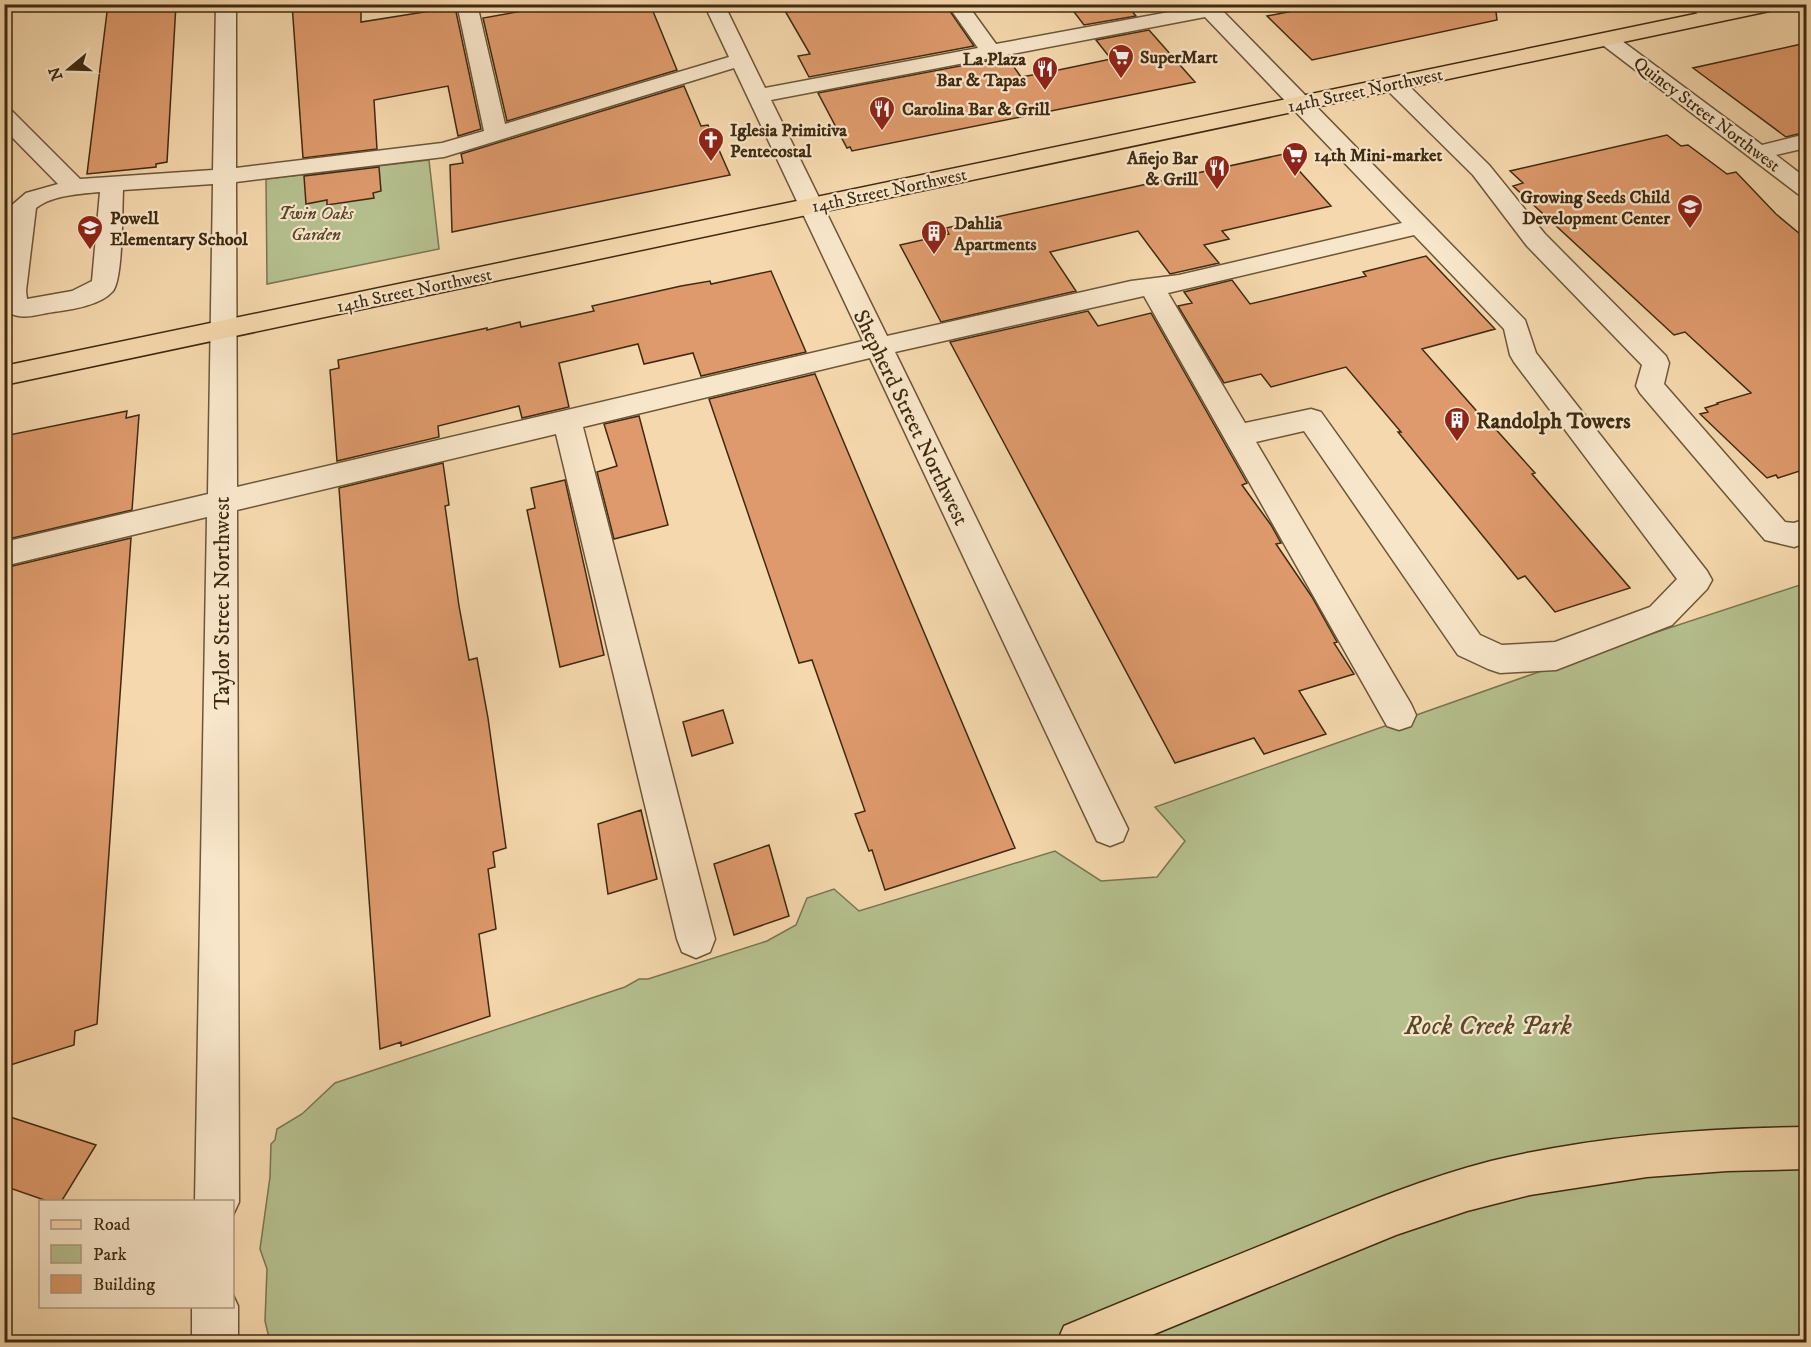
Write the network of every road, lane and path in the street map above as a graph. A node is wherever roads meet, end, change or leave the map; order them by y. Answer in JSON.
{"nodes":[{"id":1,"x":226,"y":4,"type":"edge"},
{"id":2,"x":467,"y":4,"type":"edge"},
{"id":3,"x":714,"y":4,"type":"edge"},
{"id":4,"x":957,"y":4,"type":"edge"},
{"id":5,"x":1774,"y":4,"type":"edge"},
{"id":6,"x":1207,"y":7,"type":"edge"},
{"id":7,"x":1705,"y":11,"type":"edge"},
{"id":8,"x":1607,"y":39,"type":"junction"},
{"id":9,"x":991,"y":52,"type":"junction"},
{"id":10,"x":740,"y":60,"type":"junction"},
{"id":11,"x":1394,"y":84,"type":"junction"},
{"id":12,"x":758,"y":96,"type":"junction"},
{"id":13,"x":1299,"y":104,"type":"junction"},
{"id":14,"x":4,"y":116,"type":"edge"},
{"id":15,"x":496,"y":135,"type":"junction"},
{"id":16,"x":1806,"y":141,"type":"edge"},
{"id":17,"x":1758,"y":153,"type":"junction"},
{"id":18,"x":224,"y":176,"type":"junction"},
{"id":19,"x":112,"y":184,"type":"junction"},
{"id":20,"x":74,"y":187,"type":"junction"},
{"id":21,"x":1806,"y":189,"type":"edge"},
{"id":22,"x":811,"y":207,"type":"junction"},
{"id":23,"x":1421,"y":226,"type":"junction"},
{"id":24,"x":1152,"y":288,"type":"junction"},
{"id":25,"x":223,"y":330,"type":"junction"},
{"id":26,"x":878,"y":346,"type":"junction"},
{"id":27,"x":4,"y":376,"type":"edge"},
{"id":28,"x":567,"y":420,"type":"junction"},
{"id":29,"x":1239,"y":435,"type":"junction"},
{"id":30,"x":222,"y":504,"type":"junction"},
{"id":31,"x":1806,"y":531,"type":"edge"},
{"id":32,"x":4,"y":554,"type":"edge"},
{"id":33,"x":1399,"y":715,"type":"dead end"},
{"id":34,"x":1110,"y":829,"type":"dead end"},
{"id":35,"x":696,"y":939,"type":"dead end"},
{"id":36,"x":1806,"y":1148,"type":"edge"},
{"id":37,"x":217,"y":1200,"type":"edge"},
{"id":38,"x":215,"y":1308,"type":"edge"},
{"id":39,"x":215,"y":1342,"type":"edge"},
{"id":40,"x":1080,"y":1342,"type":"edge"}],
"edges":[{"from":1,"to":18,"type":"street","name":"Taylor Street Northwest"},
{"from":2,"to":15,"type":"street"},
{"from":3,"to":10,"type":"street","name":"Shepherd Street Northwest"},
{"from":4,"to":9,"type":"street"},
{"from":5,"to":7,"type":"main road","name":"14th Street Northwest"},
{"from":6,"to":9,"type":"street"},
{"from":6,"to":13,"type":"street"},
{"from":7,"to":8,"type":"main road","name":"14th Street Northwest"},
{"from":8,"to":11,"type":"main road","name":"14th Street Northwest"},
{"from":8,"to":17,"type":"street","name":"Quincy Street Northwest"},
{"from":9,"to":12,"type":"street"},
{"from":10,"to":12,"type":"street","name":"Shepherd Street Northwest"},
{"from":10,"to":15,"type":"street"},
{"from":11,"to":13,"type":"main road","name":"14th Street Northwest"},
{"from":11,"to":31,"type":"street"},
{"from":12,"to":22,"type":"street","name":"Shepherd Street Northwest"},
{"from":13,"to":22,"type":"main road","name":"14th Street Northwest"},
{"from":13,"to":23,"type":"street"},
{"from":14,"to":20,"type":"street"},
{"from":15,"to":18,"type":"street"},
{"from":16,"to":17,"type":"street"},
{"from":17,"to":21,"type":"street","name":"Quincy Street Northwest"},
{"from":18,"to":19,"type":"street"},
{"from":18,"to":25,"type":"street","name":"Taylor Street Northwest"},
{"from":19,"to":20,"type":"street"},
{"from":19,"to":20,"type":"street"},
{"from":22,"to":25,"type":"main road","name":"14th Street Northwest"},
{"from":22,"to":26,"type":"street","name":"Shepherd Street Northwest"},
{"from":23,"to":24,"type":"street"},
{"from":23,"to":29,"type":"street"},
{"from":24,"to":26,"type":"street"},
{"from":24,"to":29,"type":"street"},
{"from":25,"to":27,"type":"main road","name":"14th Street Northwest"},
{"from":25,"to":30,"type":"street","name":"Taylor Street Northwest"},
{"from":26,"to":28,"type":"street"},
{"from":26,"to":34,"type":"street","name":"Shepherd Street Northwest"},
{"from":28,"to":30,"type":"street"},
{"from":28,"to":35,"type":"street"},
{"from":29,"to":33,"type":"street"},
{"from":30,"to":32,"type":"street"},
{"from":30,"to":37,"type":"street","name":"Taylor Street Northwest"},
{"from":36,"to":40,"type":"main road"},
{"from":38,"to":39,"type":"street"}]}
